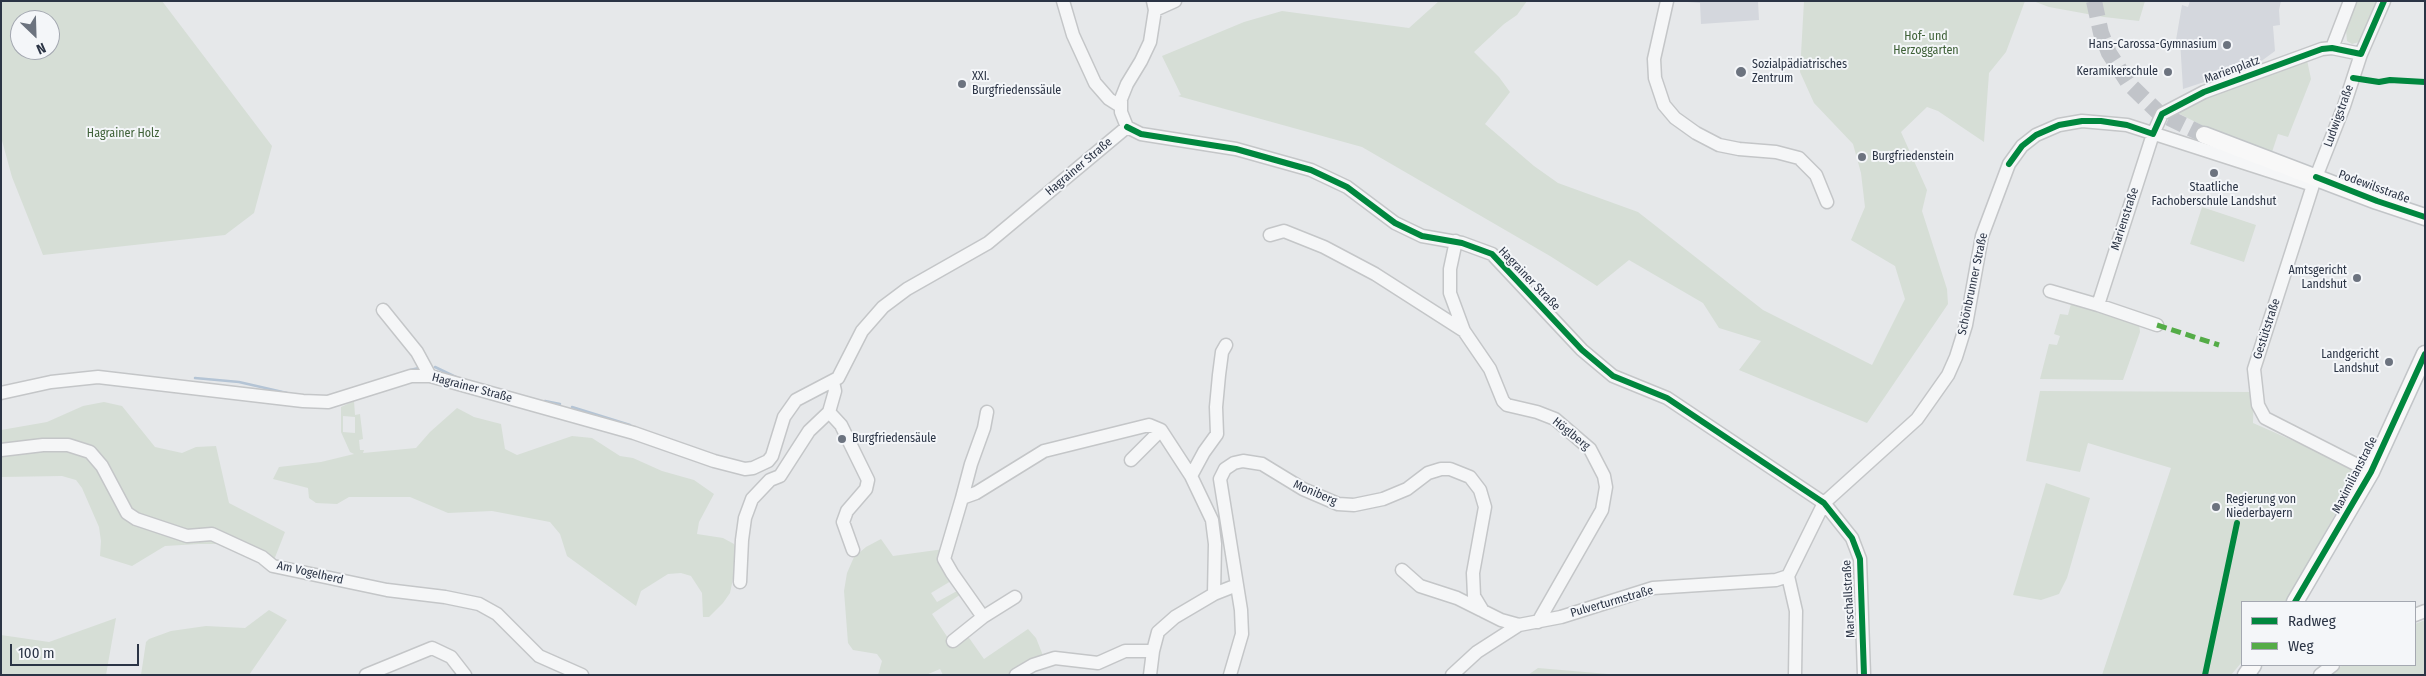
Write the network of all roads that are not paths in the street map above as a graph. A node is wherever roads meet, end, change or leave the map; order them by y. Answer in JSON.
{"nodes":[{"id":1,"x":1063,"y":1,"type":"edge"},
{"id":2,"x":1175,"y":1,"type":"edge"},
{"id":3,"x":1667,"y":1,"type":"edge"},
{"id":4,"x":2350,"y":1,"type":"edge"},
{"id":5,"x":2384,"y":1,"type":"edge"},
{"id":6,"x":1154,"y":6,"type":"edge"},
{"id":7,"x":2332,"y":48,"type":"junction"},
{"id":8,"x":2361,"y":54,"type":"junction"},
{"id":9,"x":1120,"y":106,"type":"junction"},
{"id":10,"x":1127,"y":127,"type":"junction"},
{"id":11,"x":2153,"y":134,"type":"junction"},
{"id":12,"x":2204,"y":135,"type":"tunnel mouth"},
{"id":13,"x":2315,"y":181,"type":"junction"},
{"id":14,"x":1827,"y":202,"type":"dead end"},
{"id":15,"x":2425,"y":217,"type":"edge"},
{"id":16,"x":1270,"y":235,"type":"dead end"},
{"id":17,"x":1456,"y":241,"type":"junction"},
{"id":18,"x":2050,"y":290,"type":"dead end"},
{"id":19,"x":2098,"y":305,"type":"junction"},
{"id":20,"x":383,"y":310,"type":"dead end"},
{"id":21,"x":2157,"y":325,"type":"dead end"},
{"id":22,"x":1464,"y":331,"type":"junction"},
{"id":23,"x":1226,"y":344,"type":"dead end"},
{"id":24,"x":2425,"y":354,"type":"edge"},
{"id":25,"x":430,"y":376,"type":"junction"},
{"id":26,"x":833,"y":382,"type":"junction"},
{"id":27,"x":1,"y":393,"type":"edge"},
{"id":28,"x":829,"y":412,"type":"junction"},
{"id":29,"x":987,"y":412,"type":"dead end"},
{"id":30,"x":1160,"y":430,"type":"junction"},
{"id":31,"x":1,"y":450,"type":"edge"},
{"id":32,"x":1131,"y":460,"type":"dead end"},
{"id":33,"x":2371,"y":472,"type":"junction"},
{"id":34,"x":1191,"y":476,"type":"junction"},
{"id":35,"x":962,"y":498,"type":"junction"},
{"id":36,"x":1824,"y":503,"type":"junction"},
{"id":37,"x":854,"y":550,"type":"dead end"},
{"id":38,"x":1402,"y":570,"type":"dead end"},
{"id":39,"x":1788,"y":576,"type":"junction"},
{"id":40,"x":740,"y":582,"type":"dead end"},
{"id":41,"x":1237,"y":586,"type":"junction"},
{"id":42,"x":1214,"y":594,"type":"junction"},
{"id":43,"x":1015,"y":597,"type":"dead end"},
{"id":44,"x":2296,"y":601,"type":"edge"},
{"id":45,"x":1483,"y":611,"type":"junction"},
{"id":46,"x":983,"y":618,"type":"junction"},
{"id":47,"x":1538,"y":622,"type":"junction"},
{"id":48,"x":1519,"y":625,"type":"junction"},
{"id":49,"x":953,"y":641,"type":"dead end"},
{"id":50,"x":1153,"y":650,"type":"junction"},
{"id":51,"x":2332,"y":666,"type":"edge"},
{"id":52,"x":366,"y":675,"type":"edge"},
{"id":53,"x":465,"y":675,"type":"edge"},
{"id":54,"x":582,"y":675,"type":"edge"},
{"id":55,"x":1016,"y":675,"type":"edge"},
{"id":56,"x":1150,"y":675,"type":"edge"},
{"id":57,"x":1230,"y":675,"type":"edge"},
{"id":58,"x":1452,"y":675,"type":"edge"},
{"id":59,"x":1795,"y":675,"type":"edge"},
{"id":60,"x":1864,"y":675,"type":"edge"},
{"id":61,"x":2320,"y":675,"type":"edge"}],
"edges":[{"from":1,"to":9,"type":"street"},
{"from":2,"to":6,"type":"street"},
{"from":3,"to":14,"type":"street"},
{"from":4,"to":7,"type":"street"},
{"from":5,"to":8,"type":"street","name":"Ludwigstraße"},
{"from":6,"to":9,"type":"street"},
{"from":7,"to":8,"type":"street"},
{"from":7,"to":11,"type":"street","name":"Marienplatz"},
{"from":8,"to":13,"type":"street","name":"Ludwigstraße"},
{"from":9,"to":10,"type":"street"},
{"from":10,"to":17,"type":"street","name":"Hagrainer Straße"},
{"from":10,"to":26,"type":"street","name":"Hagrainer Straße"},
{"from":11,"to":13,"type":"street","name":"Schönbrunner Straße"},
{"from":11,"to":19,"type":"street","name":"Marienstraße"},
{"from":11,"to":36,"type":"street","name":"Schönbrunner Straße"},
{"from":12,"to":13,"type":"main road","name":"Podewilsstraße"},
{"from":13,"to":15,"type":"main road","name":"Podewilsstraße"},
{"from":13,"to":33,"type":"street","name":"Gestütstraße"},
{"from":16,"to":22,"type":"street","name":"Höglberg"},
{"from":17,"to":22,"type":"street","name":"Höglberg"},
{"from":17,"to":36,"type":"street","name":"Hagrainer Straße"},
{"from":18,"to":19,"type":"street"},
{"from":19,"to":21,"type":"street"},
{"from":20,"to":25,"type":"street"},
{"from":22,"to":47,"type":"street","name":"Höglberg"},
{"from":23,"to":34,"type":"street"},
{"from":24,"to":33,"type":"main road","name":"Maximilianstraße"},
{"from":25,"to":26,"type":"street","name":"Hagrainer Straße"},
{"from":25,"to":27,"type":"street","name":"Hagrainer Straße"},
{"from":26,"to":28,"type":"street","name":"Hagrainer Straße"},
{"from":28,"to":37,"type":"street"},
{"from":28,"to":40,"type":"street"},
{"from":29,"to":35,"type":"street"},
{"from":30,"to":32,"type":"street"},
{"from":30,"to":34,"type":"street"},
{"from":30,"to":35,"type":"street"},
{"from":31,"to":54,"type":"street","name":"Am Vogelherd"},
{"from":33,"to":44,"type":"main road","name":"Maximilianstraße"},
{"from":34,"to":42,"type":"street"},
{"from":35,"to":46,"type":"street"},
{"from":36,"to":39,"type":"street","name":"Schönbrunner Straße"},
{"from":36,"to":60,"type":"street","name":"Marschallstraße"},
{"from":38,"to":45,"type":"street"},
{"from":39,"to":47,"type":"street","name":"Pulverturmstraße"},
{"from":39,"to":59,"type":"street"},
{"from":41,"to":42,"type":"street"},
{"from":41,"to":45,"type":"street","name":"Moniberg"},
{"from":41,"to":57,"type":"street","name":"Moniberg"},
{"from":42,"to":50,"type":"street"},
{"from":43,"to":46,"type":"street"},
{"from":45,"to":48,"type":"street"},
{"from":46,"to":49,"type":"street"},
{"from":47,"to":48,"type":"street","name":"Pulverturmstraße"},
{"from":48,"to":58,"type":"street","name":"Pulverturmstraße"},
{"from":50,"to":55,"type":"street"},
{"from":50,"to":56,"type":"street"},
{"from":51,"to":61,"type":"street"},
{"from":52,"to":53,"type":"street"}]}
